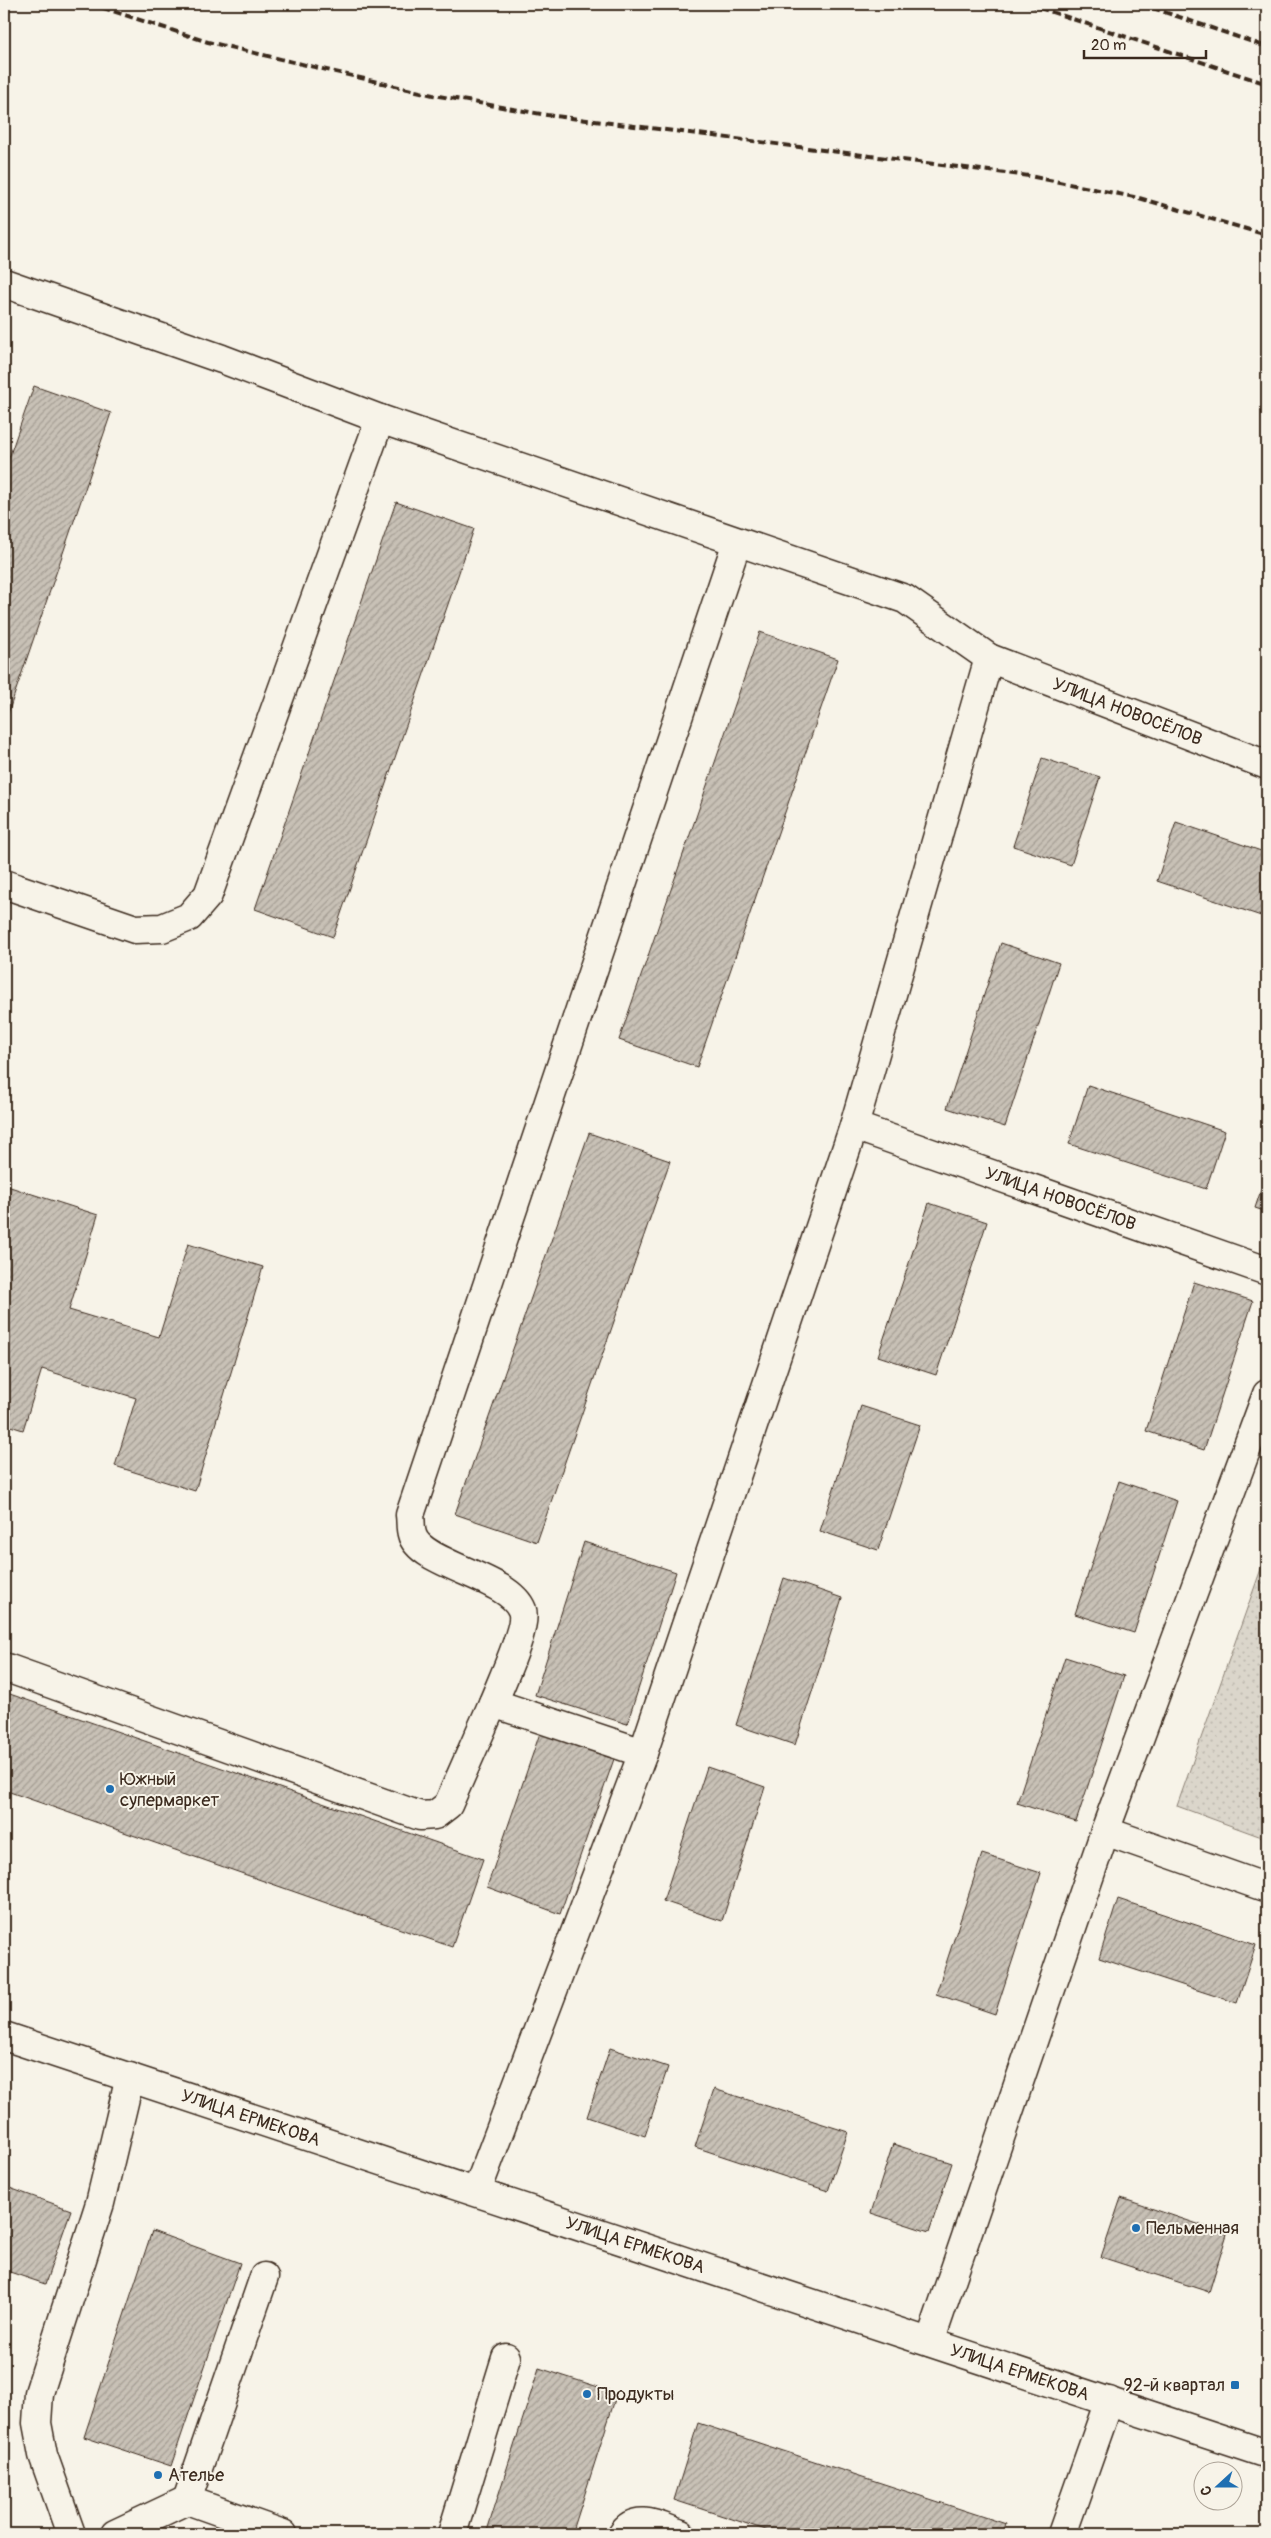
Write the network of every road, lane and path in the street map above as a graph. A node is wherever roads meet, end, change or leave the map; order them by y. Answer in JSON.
{"nodes":[{"id":1,"x":4,"y":283,"type":"edge"},
{"id":2,"x":380,"y":419,"type":"junction"},
{"id":3,"x":737,"y":542,"type":"junction"},
{"id":4,"x":989,"y":658,"type":"junction"},
{"id":5,"x":1267,"y":765,"type":"edge"},
{"id":6,"x":4,"y":884,"type":"edge"},
{"id":7,"x":854,"y":1126,"type":"junction"},
{"id":8,"x":1267,"y":1271,"type":"edge"},
{"id":9,"x":1267,"y":1394,"type":"edge"},
{"id":10,"x":4,"y":1667,"type":"edge"},
{"id":11,"x":493,"y":1703,"type":"junction"},
{"id":12,"x":643,"y":1753,"type":"junction"},
{"id":13,"x":1106,"y":1831,"type":"junction"},
{"id":14,"x":1267,"y":1888,"type":"edge"},
{"id":15,"x":4,"y":2036,"type":"edge"},
{"id":16,"x":130,"y":2078,"type":"junction"},
{"id":17,"x":477,"y":2190,"type":"junction"},
{"id":18,"x":264,"y":2277,"type":"dead end"},
{"id":19,"x":930,"y":2342,"type":"junction"},
{"id":20,"x":506,"y":2358,"type":"dead end"},
{"id":21,"x":1109,"y":2402,"type":"junction"},
{"id":22,"x":1267,"y":2454,"type":"edge"},
{"id":23,"x":187,"y":2500,"type":"junction"},
{"id":24,"x":71,"y":2534,"type":"edge"},
{"id":25,"x":115,"y":2534,"type":"edge"},
{"id":26,"x":283,"y":2534,"type":"edge"},
{"id":27,"x":452,"y":2534,"type":"edge"},
{"id":28,"x":622,"y":2534,"type":"edge"},
{"id":29,"x":681,"y":2534,"type":"edge"},
{"id":30,"x":1062,"y":2534,"type":"edge"}],
"edges":[{"from":1,"to":2,"type":"street","name":"УЛИЦА НОВОСЁЛОВ"},
{"from":2,"to":3,"type":"street","name":"УЛИЦА НОВОСЁЛОВ"},
{"from":2,"to":6,"type":"street"},
{"from":3,"to":4,"type":"street","name":"УЛИЦА НОВОСЁЛОВ"},
{"from":3,"to":11,"type":"street"},
{"from":4,"to":5,"type":"street","name":"УЛИЦА НОВОСЁЛОВ"},
{"from":4,"to":7,"type":"street"},
{"from":7,"to":8,"type":"street","name":"УЛИЦА НОВОСЁЛОВ"},
{"from":7,"to":12,"type":"street"},
{"from":9,"to":13,"type":"street"},
{"from":10,"to":11,"type":"street"},
{"from":11,"to":12,"type":"street"},
{"from":12,"to":17,"type":"street"},
{"from":13,"to":14,"type":"street"},
{"from":13,"to":19,"type":"street"},
{"from":15,"to":16,"type":"street","name":"УЛИЦА ЕРМЕКОВА"},
{"from":16,"to":17,"type":"street","name":"УЛИЦА ЕРМЕКОВА"},
{"from":16,"to":24,"type":"street"},
{"from":17,"to":19,"type":"street","name":"УЛИЦА ЕРМЕКОВА"},
{"from":18,"to":23,"type":"street"},
{"from":19,"to":21,"type":"street","name":"УЛИЦА ЕРМЕКОВА"},
{"from":20,"to":27,"type":"street"},
{"from":21,"to":22,"type":"street","name":"УЛИЦА ЕРМЕКОВА"},
{"from":21,"to":30,"type":"street"},
{"from":23,"to":25,"type":"street"},
{"from":23,"to":26,"type":"street"},
{"from":28,"to":29,"type":"street"}]}
